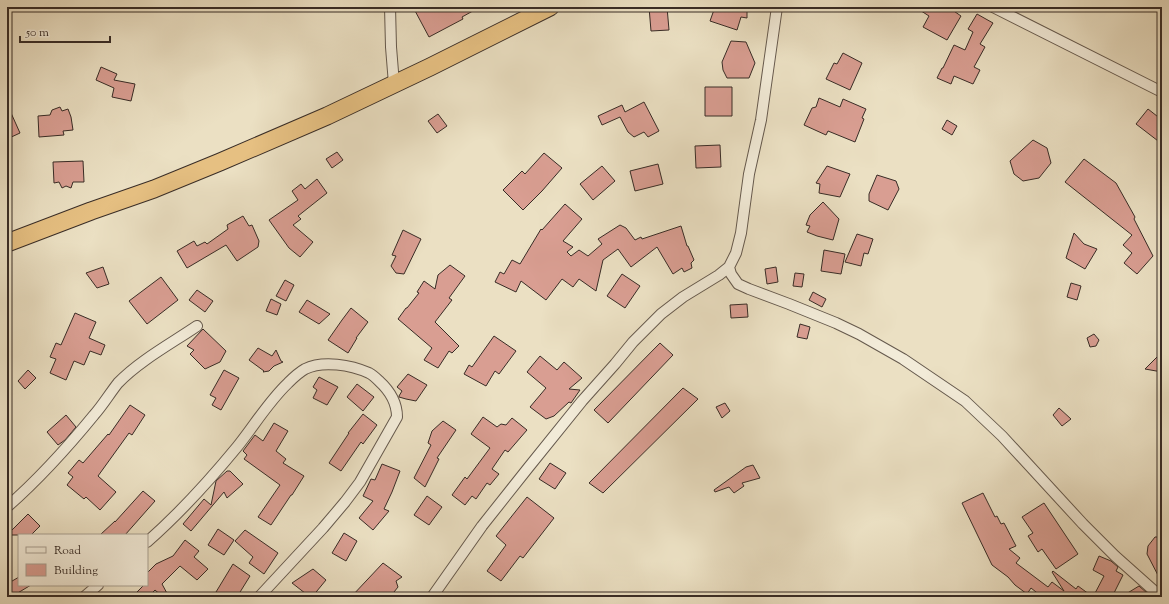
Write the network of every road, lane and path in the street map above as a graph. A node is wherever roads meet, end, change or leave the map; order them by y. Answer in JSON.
{"nodes":[{"id":1,"x":390,"y":7,"type":"edge"},
{"id":2,"x":550,"y":7,"type":"edge"},
{"id":3,"x":777,"y":7,"type":"edge"},
{"id":4,"x":993,"y":7,"type":"edge"},
{"id":5,"x":394,"y":84,"type":"junction"},
{"id":6,"x":1162,"y":92,"type":"edge"},
{"id":7,"x":7,"y":243,"type":"edge"},
{"id":8,"x":729,"y":267,"type":"junction"},
{"id":9,"x":197,"y":326,"type":"dead end"},
{"id":10,"x":7,"y":507,"type":"edge"},
{"id":11,"x":148,"y":541,"type":"edge"},
{"id":12,"x":97,"y":586,"type":"edge"},
{"id":13,"x":84,"y":597,"type":"edge"},
{"id":14,"x":259,"y":597,"type":"edge"},
{"id":15,"x":432,"y":597,"type":"edge"},
{"id":16,"x":1161,"y":597,"type":"edge"}],
"edges":[{"from":1,"to":5,"type":"street"},
{"from":2,"to":5,"type":"highway"},
{"from":3,"to":8,"type":"street"},
{"from":4,"to":6,"type":"street"},
{"from":5,"to":7,"type":"highway"},
{"from":8,"to":15,"type":"street"},
{"from":8,"to":16,"type":"street"},
{"from":9,"to":10,"type":"street"},
{"from":11,"to":14,"type":"street"},
{"from":12,"to":13,"type":"street"}]}
